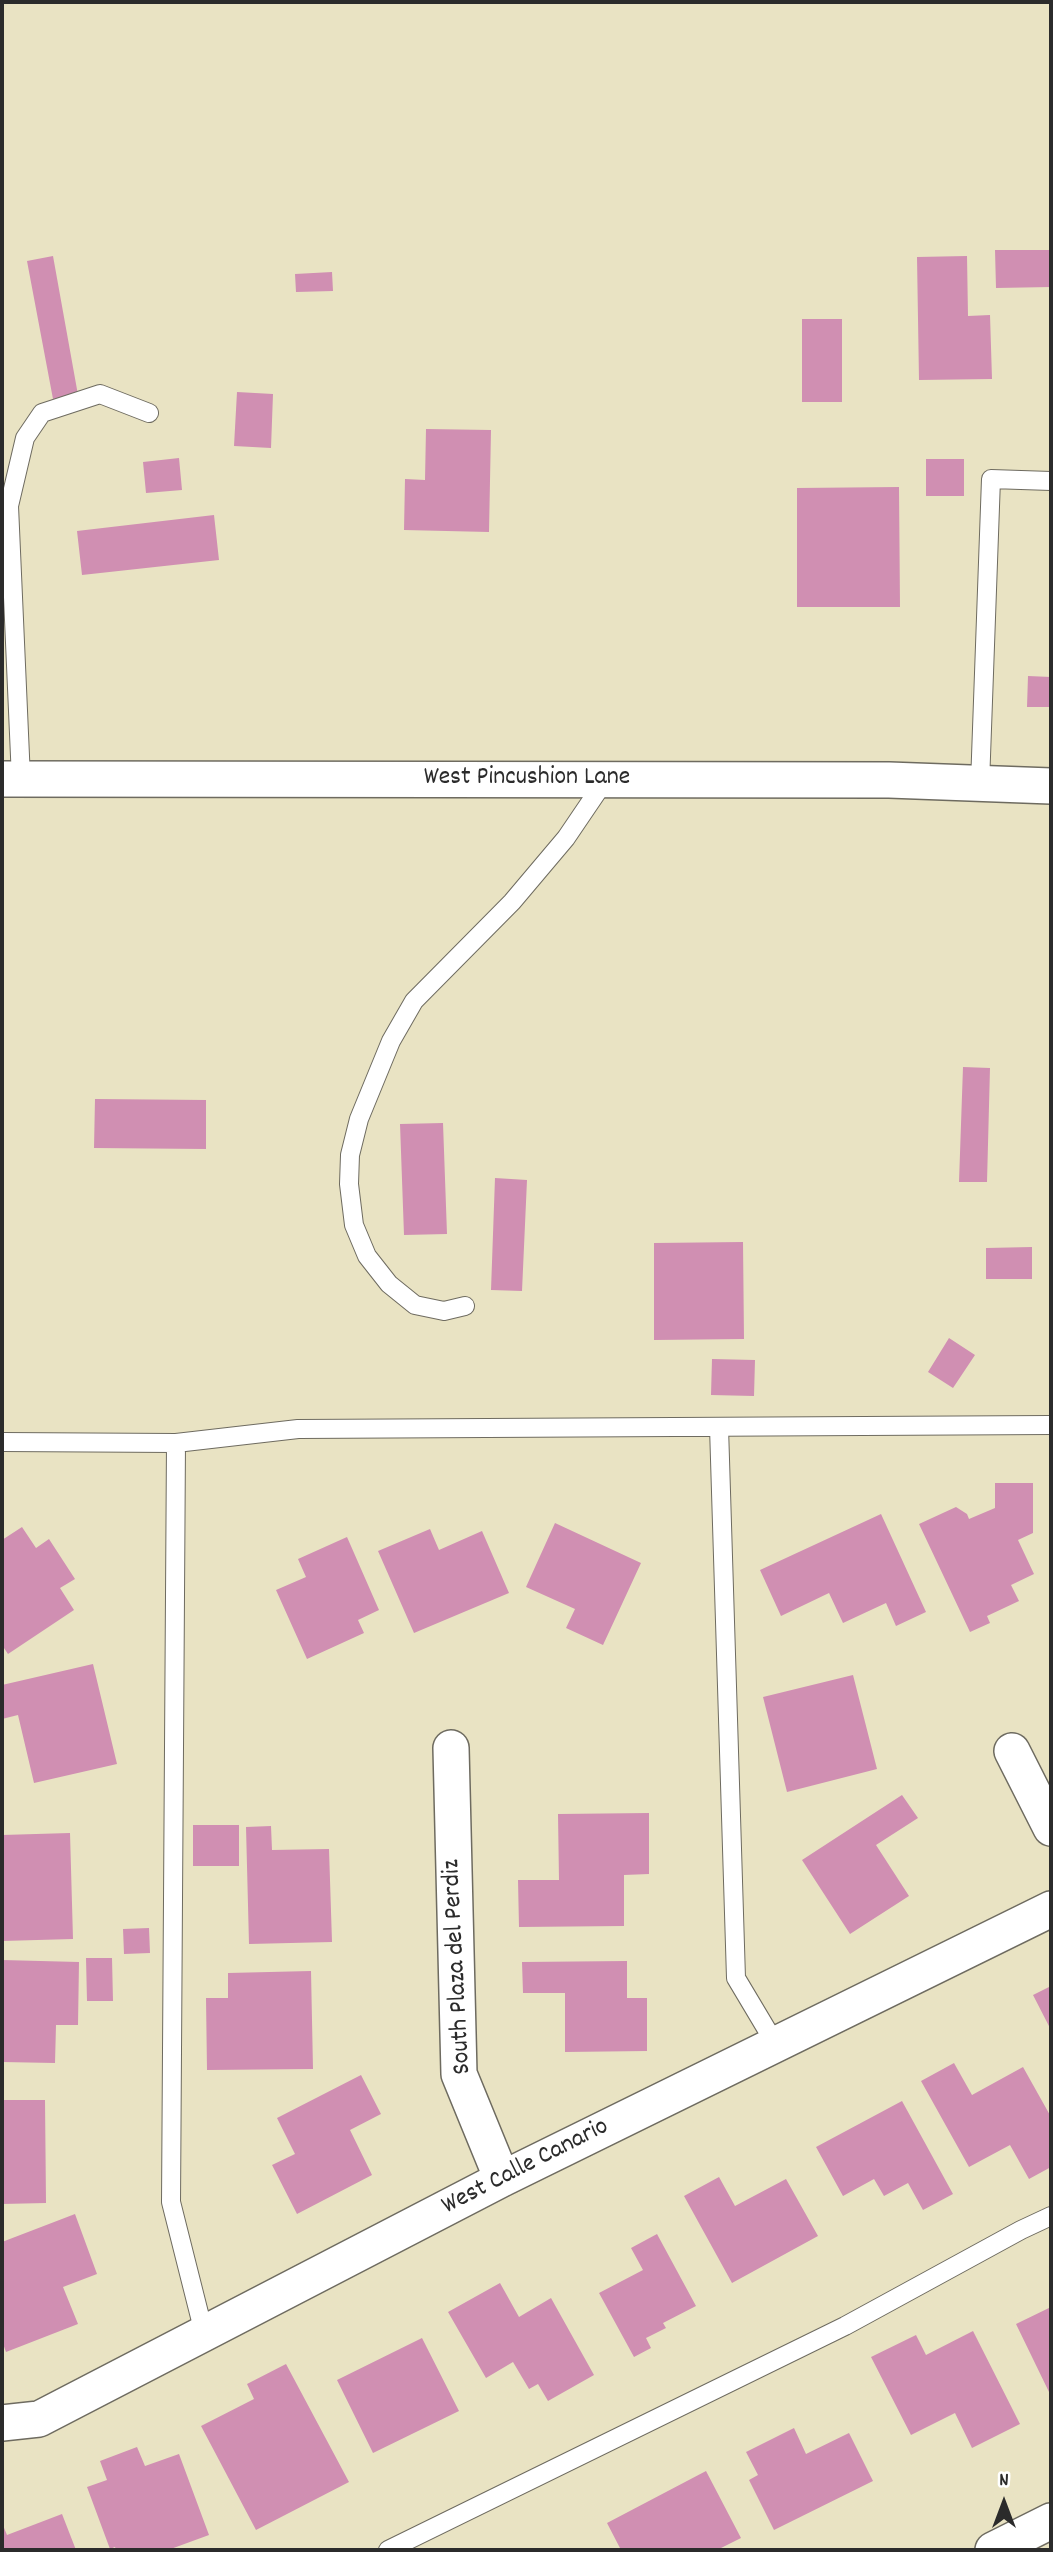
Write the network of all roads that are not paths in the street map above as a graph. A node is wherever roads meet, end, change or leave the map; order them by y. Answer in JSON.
{"nodes":[{"id":1,"x":149,"y":412,"type":"dead end"},
{"id":2,"x":1051,"y":481,"type":"edge"},
{"id":3,"x":11,"y":779,"type":"edge"},
{"id":4,"x":606,"y":779,"type":"junction"},
{"id":5,"x":980,"y":784,"type":"junction"},
{"id":6,"x":1051,"y":786,"type":"edge"},
{"id":7,"x":465,"y":1306,"type":"dead end"},
{"id":8,"x":1051,"y":1425,"type":"edge"},
{"id":9,"x":719,"y":1427,"type":"junction"},
{"id":10,"x":2,"y":1442,"type":"edge"},
{"id":11,"x":176,"y":1443,"type":"junction"},
{"id":12,"x":451,"y":1748,"type":"dead end"},
{"id":13,"x":1012,"y":1751,"type":"dead end"},
{"id":14,"x":1051,"y":1828,"type":"edge"},
{"id":15,"x":1051,"y":1909,"type":"edge"},
{"id":16,"x":776,"y":2045,"type":"junction"},
{"id":17,"x":502,"y":2179,"type":"junction"},
{"id":18,"x":1051,"y":2216,"type":"edge"},
{"id":19,"x":204,"y":2333,"type":"junction"},
{"id":20,"x":2,"y":2423,"type":"edge"},
{"id":21,"x":1051,"y":2521,"type":"edge"},
{"id":22,"x":388,"y":2550,"type":"edge"},
{"id":23,"x":993,"y":2550,"type":"edge"}],
"edges":[{"from":1,"to":3,"type":"lane"},
{"from":2,"to":5,"type":"lane"},
{"from":3,"to":4,"type":"street","name":"West Pincushion Lane"},
{"from":4,"to":5,"type":"street","name":"West Pincushion Lane"},
{"from":4,"to":7,"type":"lane"},
{"from":5,"to":6,"type":"street","name":"West Pincushion Lane"},
{"from":8,"to":9,"type":"lane"},
{"from":9,"to":11,"type":"lane"},
{"from":9,"to":16,"type":"lane"},
{"from":10,"to":11,"type":"lane"},
{"from":11,"to":19,"type":"lane"},
{"from":12,"to":17,"type":"street","name":"South Plaza del Perdiz"},
{"from":13,"to":14,"type":"street"},
{"from":15,"to":16,"type":"street","name":"West Calle Canario"},
{"from":16,"to":17,"type":"street","name":"West Calle Canario"},
{"from":17,"to":19,"type":"street","name":"West Calle Canario"},
{"from":18,"to":22,"type":"lane"},
{"from":19,"to":20,"type":"street","name":"West Calle Canario"},
{"from":21,"to":23,"type":"street"}]}
